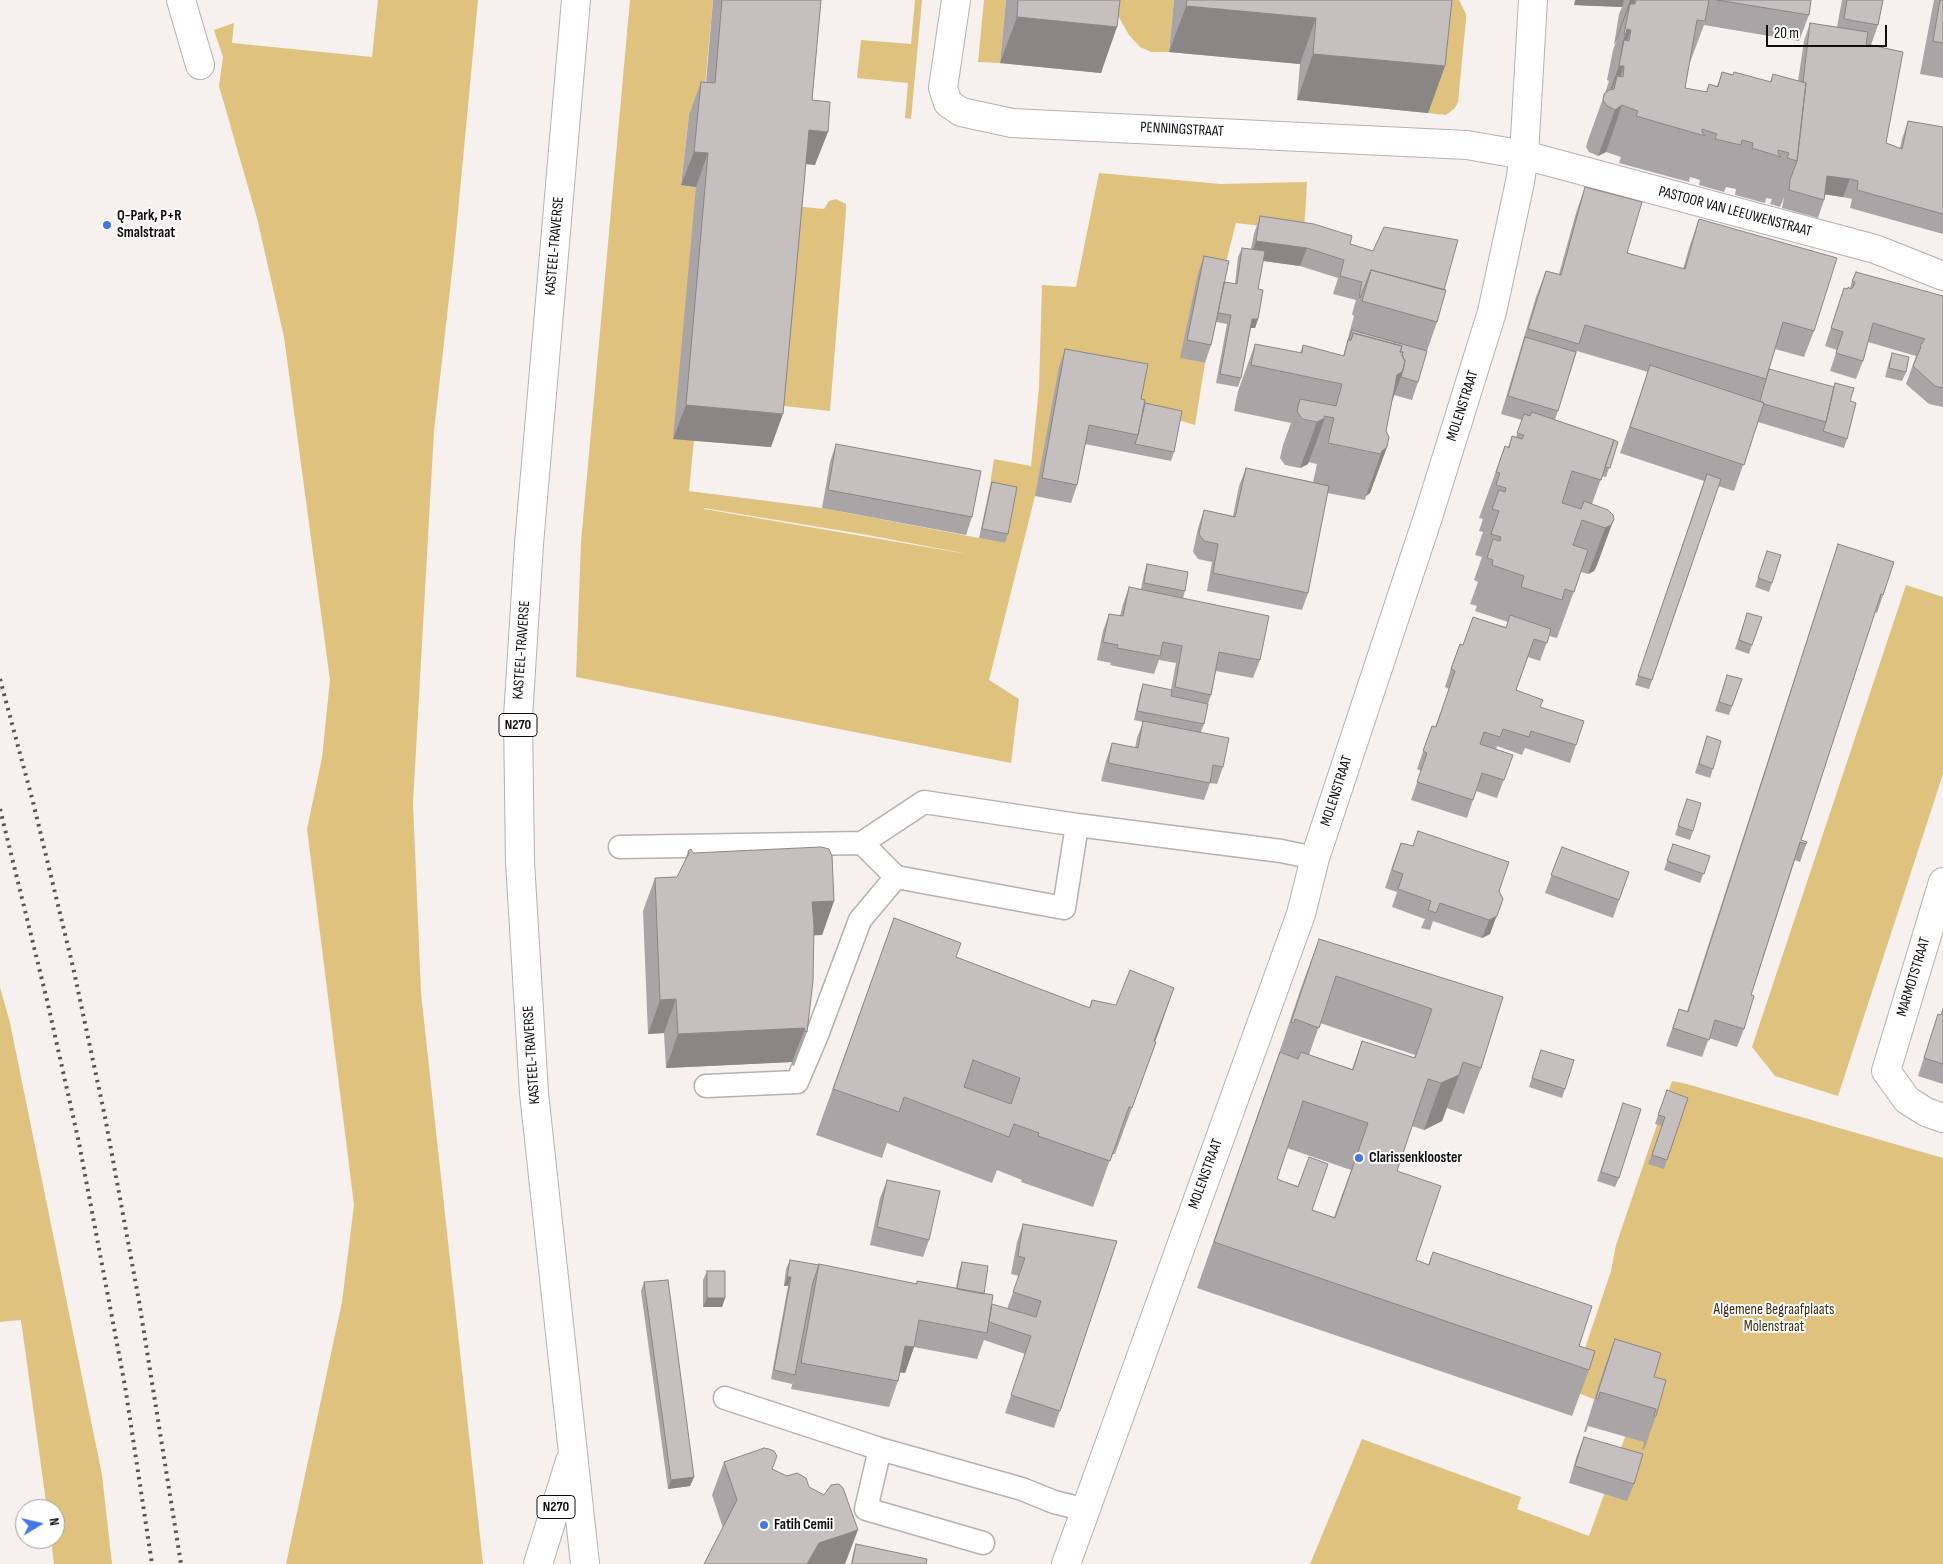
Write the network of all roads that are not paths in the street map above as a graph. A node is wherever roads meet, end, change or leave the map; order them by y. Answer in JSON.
{"nodes":[{"id":1,"x":181,"y":0,"type":"edge"},
{"id":2,"x":576,"y":0,"type":"edge"},
{"id":3,"x":956,"y":0,"type":"edge"},
{"id":4,"x":1533,"y":0,"type":"edge"},
{"id":5,"x":200,"y":65,"type":"dead end"},
{"id":6,"x":1524,"y":155,"type":"junction"},
{"id":7,"x":1943,"y":276,"type":"edge"},
{"id":8,"x":1077,"y":825,"type":"junction"},
{"id":9,"x":862,"y":844,"type":"junction"},
{"id":10,"x":620,"y":846,"type":"dead end"},
{"id":11,"x":1315,"y":858,"type":"junction"},
{"id":12,"x":896,"y":877,"type":"junction"},
{"id":13,"x":1943,"y":882,"type":"edge"},
{"id":14,"x":706,"y":1086,"type":"dead end"},
{"id":15,"x":1943,"y":1118,"type":"edge"},
{"id":16,"x":725,"y":1398,"type":"dead end"},
{"id":17,"x":574,"y":1450,"type":"junction"},
{"id":18,"x":880,"y":1450,"type":"junction"},
{"id":19,"x":1086,"y":1510,"type":"junction"},
{"id":20,"x":984,"y":1544,"type":"dead end"},
{"id":21,"x":538,"y":1564,"type":"edge"},
{"id":22,"x":585,"y":1564,"type":"edge"},
{"id":23,"x":1066,"y":1564,"type":"edge"}],
"edges":[{"from":1,"to":5,"type":"street"},
{"from":2,"to":17,"type":"street","name":"KASTEEL-TRAVERSE","number":"N270"},
{"from":3,"to":6,"type":"street","name":"PENNINGSTRAAT"},
{"from":4,"to":6,"type":"street","name":"MOLENSTRAAT"},
{"from":6,"to":7,"type":"street","name":"PASTOOR VAN LEEUWENSTRAAT"},
{"from":6,"to":11,"type":"street","name":"MOLENSTRAAT"},
{"from":8,"to":9,"type":"lane"},
{"from":8,"to":11,"type":"lane"},
{"from":8,"to":12,"type":"lane"},
{"from":9,"to":10,"type":"lane"},
{"from":9,"to":12,"type":"lane"},
{"from":11,"to":19,"type":"street","name":"MOLENSTRAAT"},
{"from":12,"to":14,"type":"lane"},
{"from":13,"to":15,"type":"street","name":"MARMOTSTRAAT"},
{"from":16,"to":18,"type":"lane"},
{"from":17,"to":21,"type":"street","name":"KASTEEL-TRAVERSE","number":"N270"},
{"from":17,"to":22,"type":"street","name":"KASTEEL-TRAVERSE","number":"N270"},
{"from":18,"to":19,"type":"lane"},
{"from":18,"to":20,"type":"lane"},
{"from":19,"to":23,"type":"street","name":"MOLENSTRAAT"}]}
